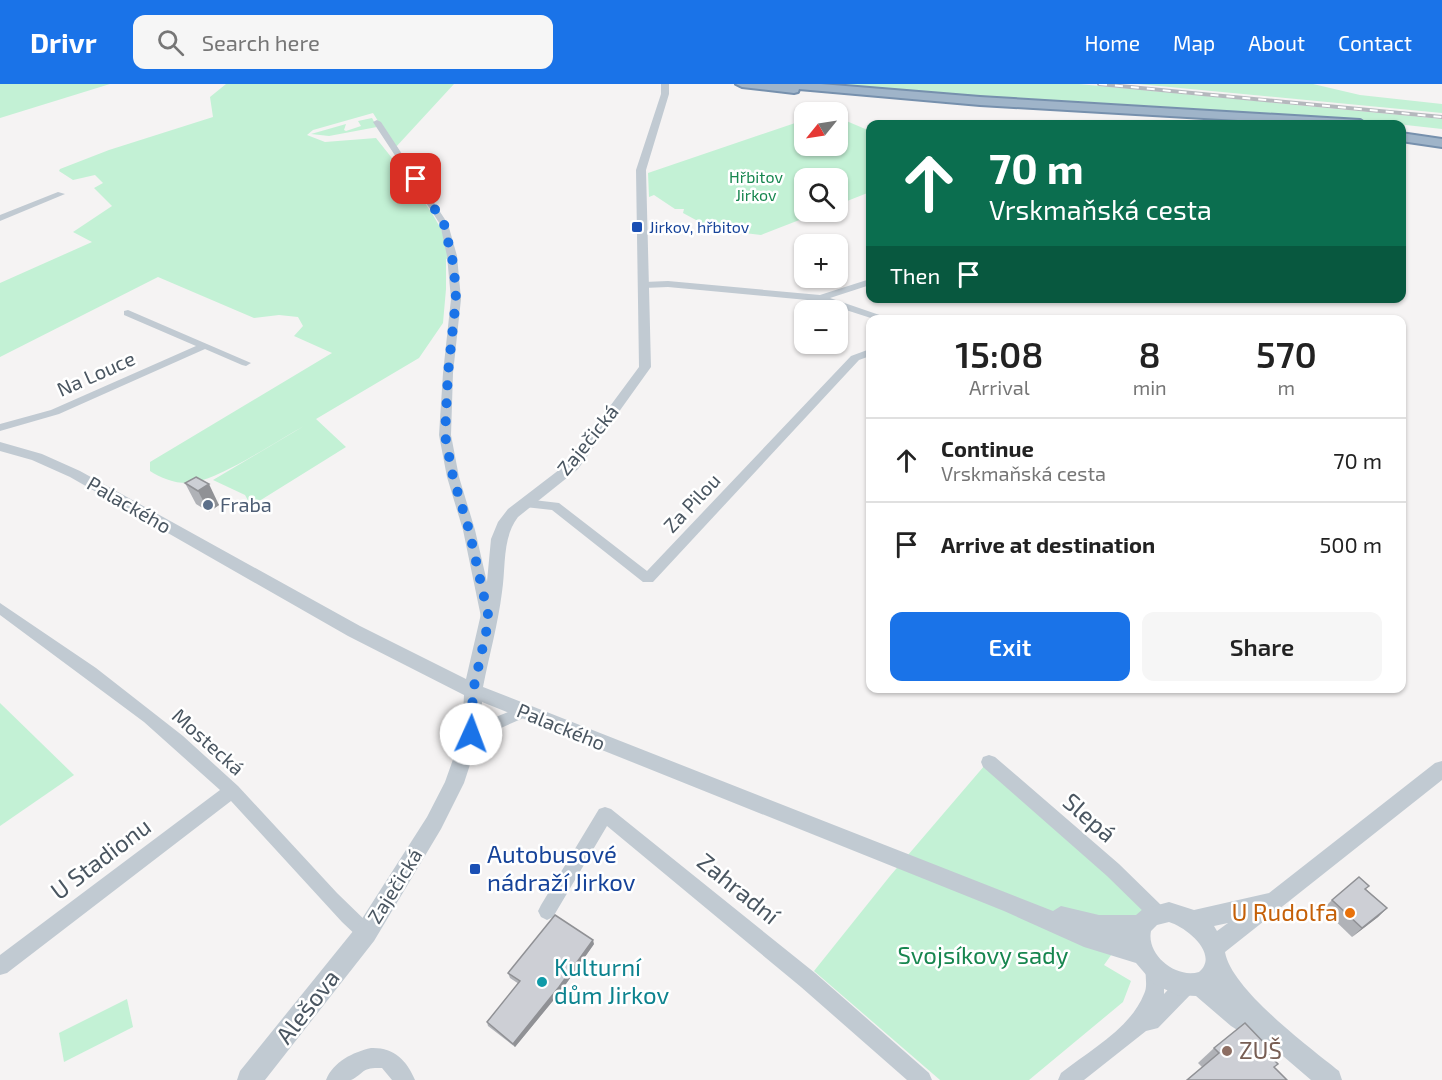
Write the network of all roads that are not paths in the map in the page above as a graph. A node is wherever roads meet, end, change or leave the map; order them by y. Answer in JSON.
{"nodes":[{"id":1,"x":742,"y":84,"type":"edge"},
{"id":2,"x":781,"y":84,"type":"edge"},
{"id":3,"x":665,"y":85,"type":"edge"},
{"id":4,"x":1236,"y":120,"type":"edge"},
{"id":5,"x":1294,"y":120,"type":"edge"},
{"id":6,"x":376,"y":122,"type":"dead end"},
{"id":7,"x":1406,"y":129,"type":"edge"},
{"id":8,"x":1442,"y":133,"type":"edge"},
{"id":9,"x":1406,"y":135,"type":"edge"},
{"id":10,"x":1406,"y":136,"type":"edge"},
{"id":11,"x":1442,"y":137,"type":"edge"},
{"id":12,"x":1442,"y":143,"type":"edge"},
{"id":13,"x":61,"y":194,"type":"dead end"},
{"id":14,"x":0,"y":218,"type":"edge"},
{"id":15,"x":866,"y":283,"type":"edge"},
{"id":16,"x":644,"y":285,"type":"junction"},
{"id":17,"x":821,"y":298,"type":"junction"},
{"id":18,"x":128,"y":313,"type":"dead end"},
{"id":19,"x":874,"y":315,"type":"edge"},
{"id":20,"x":204,"y":346,"type":"junction"},
{"id":21,"x":866,"y":354,"type":"edge"},
{"id":22,"x":246,"y":363,"type":"dead end"},
{"id":23,"x":0,"y":428,"type":"edge"},
{"id":24,"x":0,"y":446,"type":"edge"},
{"id":25,"x":525,"y":504,"type":"junction"},
{"id":26,"x":0,"y":608,"type":"edge"},
{"id":27,"x":489,"y":619,"type":"junction"},
{"id":28,"x":473,"y":691,"type":"junction"},
{"id":29,"x":523,"y":712,"type":"junction"},
{"id":30,"x":471,"y":734,"type":"junction"},
{"id":31,"x":988,"y":762,"type":"dead end"},
{"id":32,"x":1442,"y":769,"type":"edge"},
{"id":33,"x":232,"y":791,"type":"junction"},
{"id":34,"x":1276,"y":901,"type":"junction"},
{"id":35,"x":1012,"y":904,"type":"junction"},
{"id":36,"x":547,"y":911,"type":"dead end"},
{"id":37,"x":1149,"y":919,"type":"junction"},
{"id":38,"x":1193,"y":921,"type":"junction"},
{"id":39,"x":366,"y":933,"type":"junction"},
{"id":40,"x":1215,"y":955,"type":"junction"},
{"id":41,"x":1148,"y":962,"type":"junction"},
{"id":42,"x":0,"y":966,"type":"edge"},
{"id":43,"x":1193,"y":984,"type":"junction"},
{"id":44,"x":1142,"y":1022,"type":"junction"},
{"id":45,"x":249,"y":1080,"type":"edge"},
{"id":46,"x":336,"y":1080,"type":"edge"},
{"id":47,"x":405,"y":1080,"type":"edge"},
{"id":48,"x":922,"y":1080,"type":"edge"},
{"id":49,"x":1068,"y":1080,"type":"edge"},
{"id":50,"x":1329,"y":1080,"type":"edge"}],
"edges":[{"from":1,"to":4,"type":"highway"},
{"from":2,"to":5,"type":"highway"},
{"from":3,"to":16,"type":"street","name":"Zaječická"},
{"from":6,"to":27,"type":"street"},
{"from":7,"to":8,"type":"highway"},
{"from":9,"to":11,"type":"highway"},
{"from":10,"to":12,"type":"highway"},
{"from":13,"to":14,"type":"street"},
{"from":15,"to":17,"type":"street"},
{"from":16,"to":17,"type":"street"},
{"from":16,"to":25,"type":"street","name":"Zaječická"},
{"from":17,"to":19,"type":"street"},
{"from":18,"to":20,"type":"street"},
{"from":20,"to":22,"type":"street"},
{"from":20,"to":23,"type":"street","name":"Na Louce"},
{"from":21,"to":25,"type":"street","name":"Za Pilou"},
{"from":24,"to":28,"type":"street","name":"Palackého"},
{"from":25,"to":27,"type":"street","name":"Zaječická"},
{"from":26,"to":33,"type":"street","name":"Mostecká"},
{"from":27,"to":28,"type":"street","name":"Zaječická"},
{"from":28,"to":29,"type":"street","name":"Palackého"},
{"from":28,"to":30,"type":"street","name":"Zaječická"},
{"from":29,"to":30,"type":"street"},
{"from":29,"to":35,"type":"street","name":"Palackého"},
{"from":30,"to":39,"type":"street","name":"Zaječická"},
{"from":31,"to":37,"type":"street","name":"Slepá"},
{"from":32,"to":34,"type":"street"},
{"from":33,"to":39,"type":"street","name":"Mostecká"},
{"from":33,"to":42,"type":"street","name":"U Stadionu"},
{"from":34,"to":38,"type":"street"},
{"from":34,"to":40,"type":"street"},
{"from":35,"to":37,"type":"street","name":"Palackého"},
{"from":35,"to":41,"type":"street","name":"Palackého"},
{"from":36,"to":48,"type":"street","name":"Zahradní"},
{"from":37,"to":38,"type":"street"},
{"from":37,"to":41,"type":"street"},
{"from":38,"to":40,"type":"street"},
{"from":39,"to":45,"type":"street","name":"Alešova"},
{"from":40,"to":43,"type":"street"},
{"from":40,"to":50,"type":"street"},
{"from":41,"to":43,"type":"street"},
{"from":41,"to":44,"type":"street"},
{"from":43,"to":44,"type":"street"},
{"from":43,"to":50,"type":"street"},
{"from":44,"to":49,"type":"street"},
{"from":46,"to":47,"type":"street"}]}
